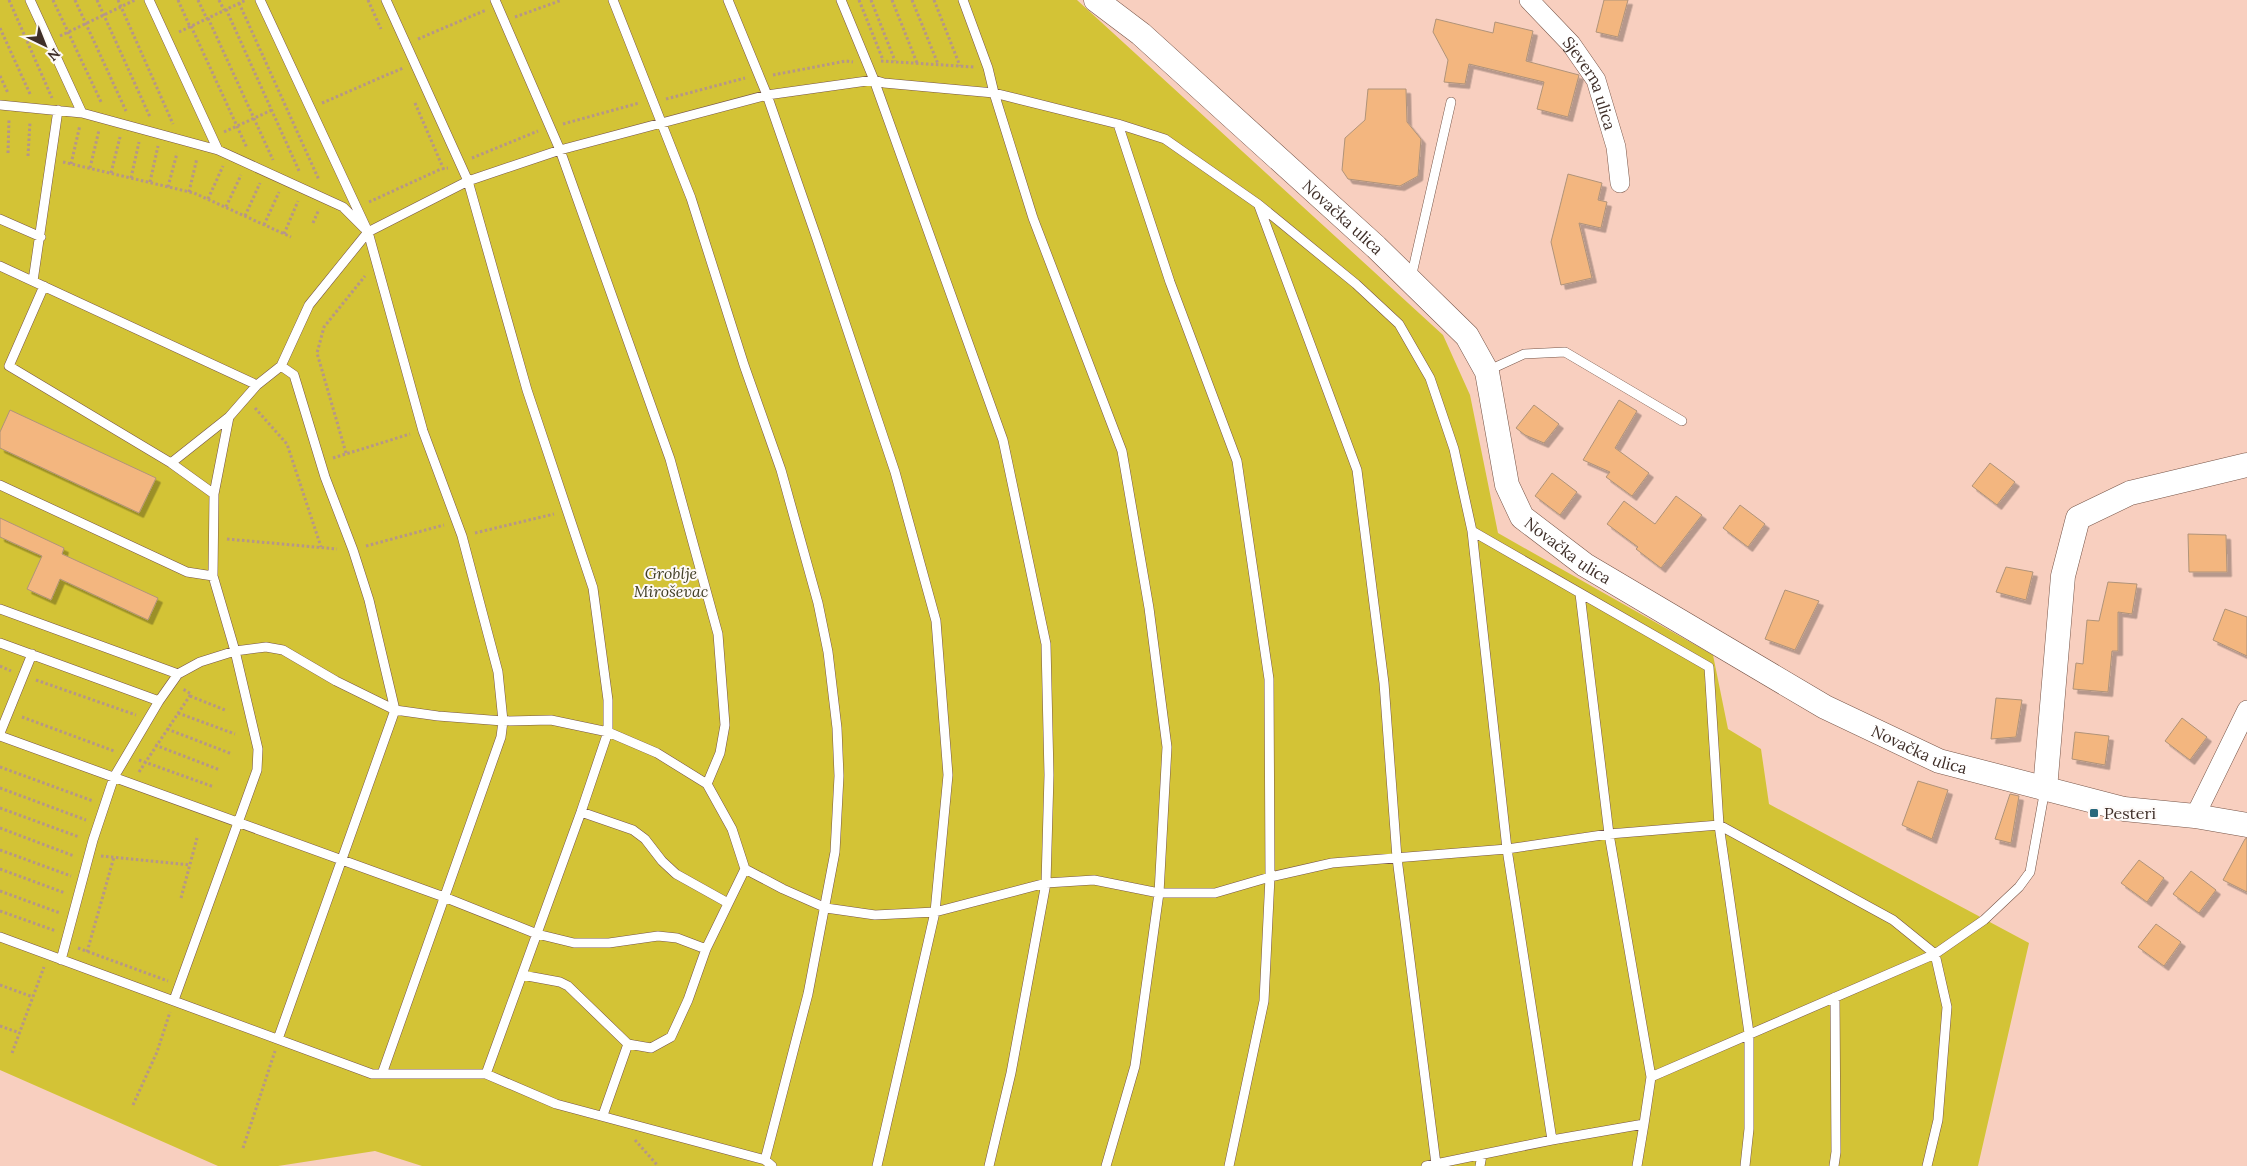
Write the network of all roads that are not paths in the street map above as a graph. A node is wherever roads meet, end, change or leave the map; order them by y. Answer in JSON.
{"nodes":[{"id":1,"x":30,"y":0,"type":"edge"},
{"id":2,"x":149,"y":0,"type":"edge"},
{"id":3,"x":260,"y":0,"type":"edge"},
{"id":4,"x":386,"y":0,"type":"edge"},
{"id":5,"x":613,"y":0,"type":"edge"},
{"id":6,"x":728,"y":0,"type":"edge"},
{"id":7,"x":841,"y":0,"type":"edge"},
{"id":8,"x":963,"y":0,"type":"edge"},
{"id":9,"x":1096,"y":0,"type":"edge"},
{"id":10,"x":1529,"y":0,"type":"edge"},
{"id":11,"x":496,"y":3,"type":"edge"},
{"id":12,"x":874,"y":80,"type":"junction"},
{"id":13,"x":994,"y":93,"type":"junction"},
{"id":14,"x":767,"y":95,"type":"junction"},
{"id":15,"x":1451,"y":102,"type":"dead end"},
{"id":16,"x":0,"y":105,"type":"edge"},
{"id":17,"x":58,"y":110,"type":"junction"},
{"id":18,"x":82,"y":114,"type":"junction"},
{"id":19,"x":663,"y":121,"type":"junction"},
{"id":20,"x":1118,"y":124,"type":"junction"},
{"id":21,"x":218,"y":150,"type":"junction"},
{"id":22,"x":560,"y":150,"type":"junction"},
{"id":23,"x":468,"y":181,"type":"junction"},
{"id":24,"x":1620,"y":183,"type":"dead end"},
{"id":25,"x":1258,"y":204,"type":"junction"},
{"id":26,"x":0,"y":219,"type":"edge"},
{"id":27,"x":368,"y":232,"type":"junction"},
{"id":28,"x":41,"y":237,"type":"junction"},
{"id":29,"x":0,"y":266,"type":"edge"},
{"id":30,"x":33,"y":281,"type":"junction"},
{"id":31,"x":1410,"y":281,"type":"junction"},
{"id":32,"x":44,"y":286,"type":"junction"},
{"id":33,"x":4,"y":365,"type":"edge"},
{"id":34,"x":281,"y":366,"type":"junction"},
{"id":35,"x":1487,"y":372,"type":"junction"},
{"id":36,"x":257,"y":385,"type":"junction"},
{"id":37,"x":229,"y":417,"type":"junction"},
{"id":38,"x":1682,"y":421,"type":"dead end"},
{"id":39,"x":172,"y":463,"type":"junction"},
{"id":40,"x":2247,"y":464,"type":"edge"},
{"id":41,"x":0,"y":485,"type":"edge"},
{"id":42,"x":214,"y":494,"type":"junction"},
{"id":43,"x":1472,"y":531,"type":"junction"},
{"id":44,"x":213,"y":576,"type":"junction"},
{"id":45,"x":1580,"y":594,"type":"junction"},
{"id":46,"x":0,"y":609,"type":"edge"},
{"id":47,"x":0,"y":643,"type":"edge"},
{"id":48,"x":234,"y":651,"type":"junction"},
{"id":49,"x":32,"y":654,"type":"junction"},
{"id":50,"x":175,"y":677,"type":"junction"},
{"id":51,"x":159,"y":701,"type":"junction"},
{"id":52,"x":395,"y":710,"type":"junction"},
{"id":53,"x":2247,"y":710,"type":"edge"},
{"id":54,"x":503,"y":721,"type":"junction"},
{"id":55,"x":608,"y":732,"type":"junction"},
{"id":56,"x":0,"y":735,"type":"edge"},
{"id":57,"x":114,"y":777,"type":"junction"},
{"id":58,"x":707,"y":784,"type":"junction"},
{"id":59,"x":2045,"y":789,"type":"junction"},
{"id":60,"x":582,"y":812,"type":"junction"},
{"id":61,"x":2195,"y":816,"type":"junction"},
{"id":62,"x":240,"y":822,"type":"junction"},
{"id":63,"x":1718,"y":825,"type":"junction"},
{"id":64,"x":2247,"y":825,"type":"edge"},
{"id":65,"x":1608,"y":834,"type":"junction"},
{"id":66,"x":1508,"y":849,"type":"junction"},
{"id":67,"x":1397,"y":858,"type":"junction"},
{"id":68,"x":342,"y":861,"type":"junction"},
{"id":69,"x":745,"y":869,"type":"junction"},
{"id":70,"x":1270,"y":877,"type":"junction"},
{"id":71,"x":1046,"y":883,"type":"junction"},
{"id":72,"x":1159,"y":893,"type":"junction"},
{"id":73,"x":444,"y":897,"type":"junction"},
{"id":74,"x":728,"y":902,"type":"junction"},
{"id":75,"x":826,"y":908,"type":"junction"},
{"id":76,"x":935,"y":912,"type":"junction"},
{"id":77,"x":537,"y":934,"type":"junction"},
{"id":78,"x":0,"y":938,"type":"edge"},
{"id":79,"x":706,"y":949,"type":"junction"},
{"id":80,"x":1935,"y":954,"type":"junction"},
{"id":81,"x":61,"y":960,"type":"junction"},
{"id":82,"x":522,"y":975,"type":"junction"},
{"id":83,"x":1835,"y":997,"type":"junction"},
{"id":84,"x":174,"y":1000,"type":"junction"},
{"id":85,"x":1749,"y":1033,"type":"junction"},
{"id":86,"x":278,"y":1039,"type":"junction"},
{"id":87,"x":628,"y":1044,"type":"junction"},
{"id":88,"x":382,"y":1074,"type":"junction"},
{"id":89,"x":486,"y":1074,"type":"junction"},
{"id":90,"x":1651,"y":1077,"type":"junction"},
{"id":91,"x":603,"y":1115,"type":"junction"},
{"id":92,"x":1644,"y":1124,"type":"junction"},
{"id":93,"x":1552,"y":1140,"type":"junction"},
{"id":94,"x":1482,"y":1154,"type":"junction"},
{"id":95,"x":765,"y":1160,"type":"junction"},
{"id":96,"x":1436,"y":1164,"type":"junction"},
{"id":97,"x":772,"y":1166,"type":"edge"},
{"id":98,"x":877,"y":1166,"type":"edge"},
{"id":99,"x":990,"y":1166,"type":"edge"},
{"id":100,"x":1106,"y":1166,"type":"edge"},
{"id":101,"x":1229,"y":1166,"type":"edge"},
{"id":102,"x":1426,"y":1166,"type":"edge"},
{"id":103,"x":1480,"y":1166,"type":"edge"},
{"id":104,"x":1637,"y":1166,"type":"edge"},
{"id":105,"x":1745,"y":1166,"type":"edge"},
{"id":106,"x":1834,"y":1166,"type":"edge"},
{"id":107,"x":1927,"y":1166,"type":"edge"}],
"edges":[{"from":1,"to":18,"type":"lane"},
{"from":2,"to":21,"type":"lane"},
{"from":3,"to":27,"type":"lane"},
{"from":4,"to":23,"type":"lane"},
{"from":5,"to":19,"type":"lane"},
{"from":6,"to":14,"type":"lane"},
{"from":7,"to":12,"type":"lane"},
{"from":8,"to":13,"type":"lane"},
{"from":9,"to":31,"type":"street","name":"Novačka ulica"},
{"from":10,"to":24,"type":"street","name":"Sjeverna ulica"},
{"from":11,"to":22,"type":"lane"},
{"from":12,"to":13,"type":"lane"},
{"from":12,"to":14,"type":"lane"},
{"from":12,"to":71,"type":"lane"},
{"from":13,"to":20,"type":"lane"},
{"from":13,"to":72,"type":"lane"},
{"from":14,"to":19,"type":"lane"},
{"from":14,"to":76,"type":"lane"},
{"from":15,"to":31,"type":"lane"},
{"from":16,"to":17,"type":"lane"},
{"from":17,"to":18,"type":"lane"},
{"from":17,"to":28,"type":"lane"},
{"from":18,"to":21,"type":"lane"},
{"from":19,"to":22,"type":"lane"},
{"from":19,"to":75,"type":"lane"},
{"from":20,"to":25,"type":"lane"},
{"from":20,"to":70,"type":"lane"},
{"from":21,"to":27,"type":"lane"},
{"from":22,"to":23,"type":"lane"},
{"from":22,"to":58,"type":"lane"},
{"from":23,"to":27,"type":"lane"},
{"from":23,"to":55,"type":"lane"},
{"from":25,"to":43,"type":"lane"},
{"from":25,"to":67,"type":"lane"},
{"from":26,"to":28,"type":"lane"},
{"from":27,"to":34,"type":"lane"},
{"from":27,"to":54,"type":"lane"},
{"from":28,"to":30,"type":"lane"},
{"from":29,"to":30,"type":"lane"},
{"from":30,"to":32,"type":"lane"},
{"from":31,"to":35,"type":"street","name":"Novačka ulica"},
{"from":32,"to":33,"type":"lane"},
{"from":32,"to":36,"type":"lane"},
{"from":33,"to":39,"type":"lane"},
{"from":34,"to":36,"type":"lane"},
{"from":34,"to":52,"type":"lane"},
{"from":35,"to":38,"type":"lane"},
{"from":35,"to":59,"type":"street","name":"Novačka ulica"},
{"from":36,"to":37,"type":"lane"},
{"from":37,"to":39,"type":"lane"},
{"from":37,"to":42,"type":"lane"},
{"from":39,"to":42,"type":"lane"},
{"from":40,"to":59,"type":"street"},
{"from":41,"to":44,"type":"lane"},
{"from":42,"to":44,"type":"lane"},
{"from":43,"to":45,"type":"lane"},
{"from":43,"to":66,"type":"lane"},
{"from":44,"to":48,"type":"lane"},
{"from":45,"to":63,"type":"lane"},
{"from":45,"to":65,"type":"lane"},
{"from":46,"to":50,"type":"lane"},
{"from":47,"to":49,"type":"lane"},
{"from":48,"to":50,"type":"lane"},
{"from":48,"to":52,"type":"lane"},
{"from":48,"to":62,"type":"lane"},
{"from":49,"to":51,"type":"lane"},
{"from":49,"to":56,"type":"lane"},
{"from":50,"to":51,"type":"lane"},
{"from":51,"to":57,"type":"lane"},
{"from":52,"to":54,"type":"lane"},
{"from":52,"to":68,"type":"lane"},
{"from":53,"to":61,"type":"street"},
{"from":54,"to":55,"type":"lane"},
{"from":54,"to":73,"type":"lane"},
{"from":55,"to":58,"type":"lane"},
{"from":55,"to":60,"type":"lane"},
{"from":56,"to":57,"type":"lane"},
{"from":57,"to":62,"type":"lane"},
{"from":57,"to":81,"type":"lane"},
{"from":58,"to":69,"type":"lane"},
{"from":59,"to":61,"type":"street","name":"Novačka ulica"},
{"from":59,"to":80,"type":"lane"},
{"from":60,"to":74,"type":"lane"},
{"from":60,"to":77,"type":"lane"},
{"from":61,"to":64,"type":"street","name":"Novačka ulica"},
{"from":62,"to":68,"type":"lane"},
{"from":62,"to":84,"type":"lane"},
{"from":63,"to":65,"type":"lane"},
{"from":63,"to":80,"type":"lane"},
{"from":63,"to":85,"type":"lane"},
{"from":65,"to":66,"type":"lane"},
{"from":65,"to":90,"type":"lane"},
{"from":66,"to":67,"type":"lane"},
{"from":66,"to":93,"type":"lane"},
{"from":67,"to":70,"type":"lane"},
{"from":67,"to":96,"type":"lane"},
{"from":68,"to":73,"type":"lane"},
{"from":68,"to":86,"type":"lane"},
{"from":69,"to":74,"type":"lane"},
{"from":69,"to":75,"type":"lane"},
{"from":70,"to":72,"type":"lane"},
{"from":70,"to":101,"type":"lane"},
{"from":71,"to":72,"type":"lane"},
{"from":71,"to":76,"type":"lane"},
{"from":71,"to":99,"type":"lane"},
{"from":72,"to":100,"type":"lane"},
{"from":73,"to":77,"type":"lane"},
{"from":73,"to":88,"type":"lane"},
{"from":74,"to":79,"type":"lane"},
{"from":75,"to":76,"type":"lane"},
{"from":75,"to":95,"type":"lane"},
{"from":76,"to":98,"type":"lane"},
{"from":77,"to":79,"type":"lane"},
{"from":77,"to":82,"type":"lane"},
{"from":78,"to":81,"type":"lane"},
{"from":79,"to":87,"type":"lane"},
{"from":80,"to":83,"type":"lane"},
{"from":80,"to":107,"type":"lane"},
{"from":81,"to":84,"type":"lane"},
{"from":82,"to":87,"type":"lane"},
{"from":82,"to":89,"type":"lane"},
{"from":83,"to":85,"type":"lane"},
{"from":83,"to":106,"type":"lane"},
{"from":84,"to":86,"type":"lane"},
{"from":85,"to":90,"type":"lane"},
{"from":85,"to":105,"type":"lane"},
{"from":86,"to":88,"type":"lane"},
{"from":87,"to":91,"type":"lane"},
{"from":88,"to":89,"type":"lane"},
{"from":89,"to":91,"type":"lane"},
{"from":90,"to":92,"type":"lane"},
{"from":91,"to":95,"type":"lane"},
{"from":92,"to":93,"type":"lane"},
{"from":92,"to":104,"type":"lane"},
{"from":93,"to":94,"type":"lane"},
{"from":94,"to":96,"type":"lane"},
{"from":94,"to":103,"type":"lane"},
{"from":95,"to":97,"type":"lane"},
{"from":96,"to":102,"type":"lane"}]}
